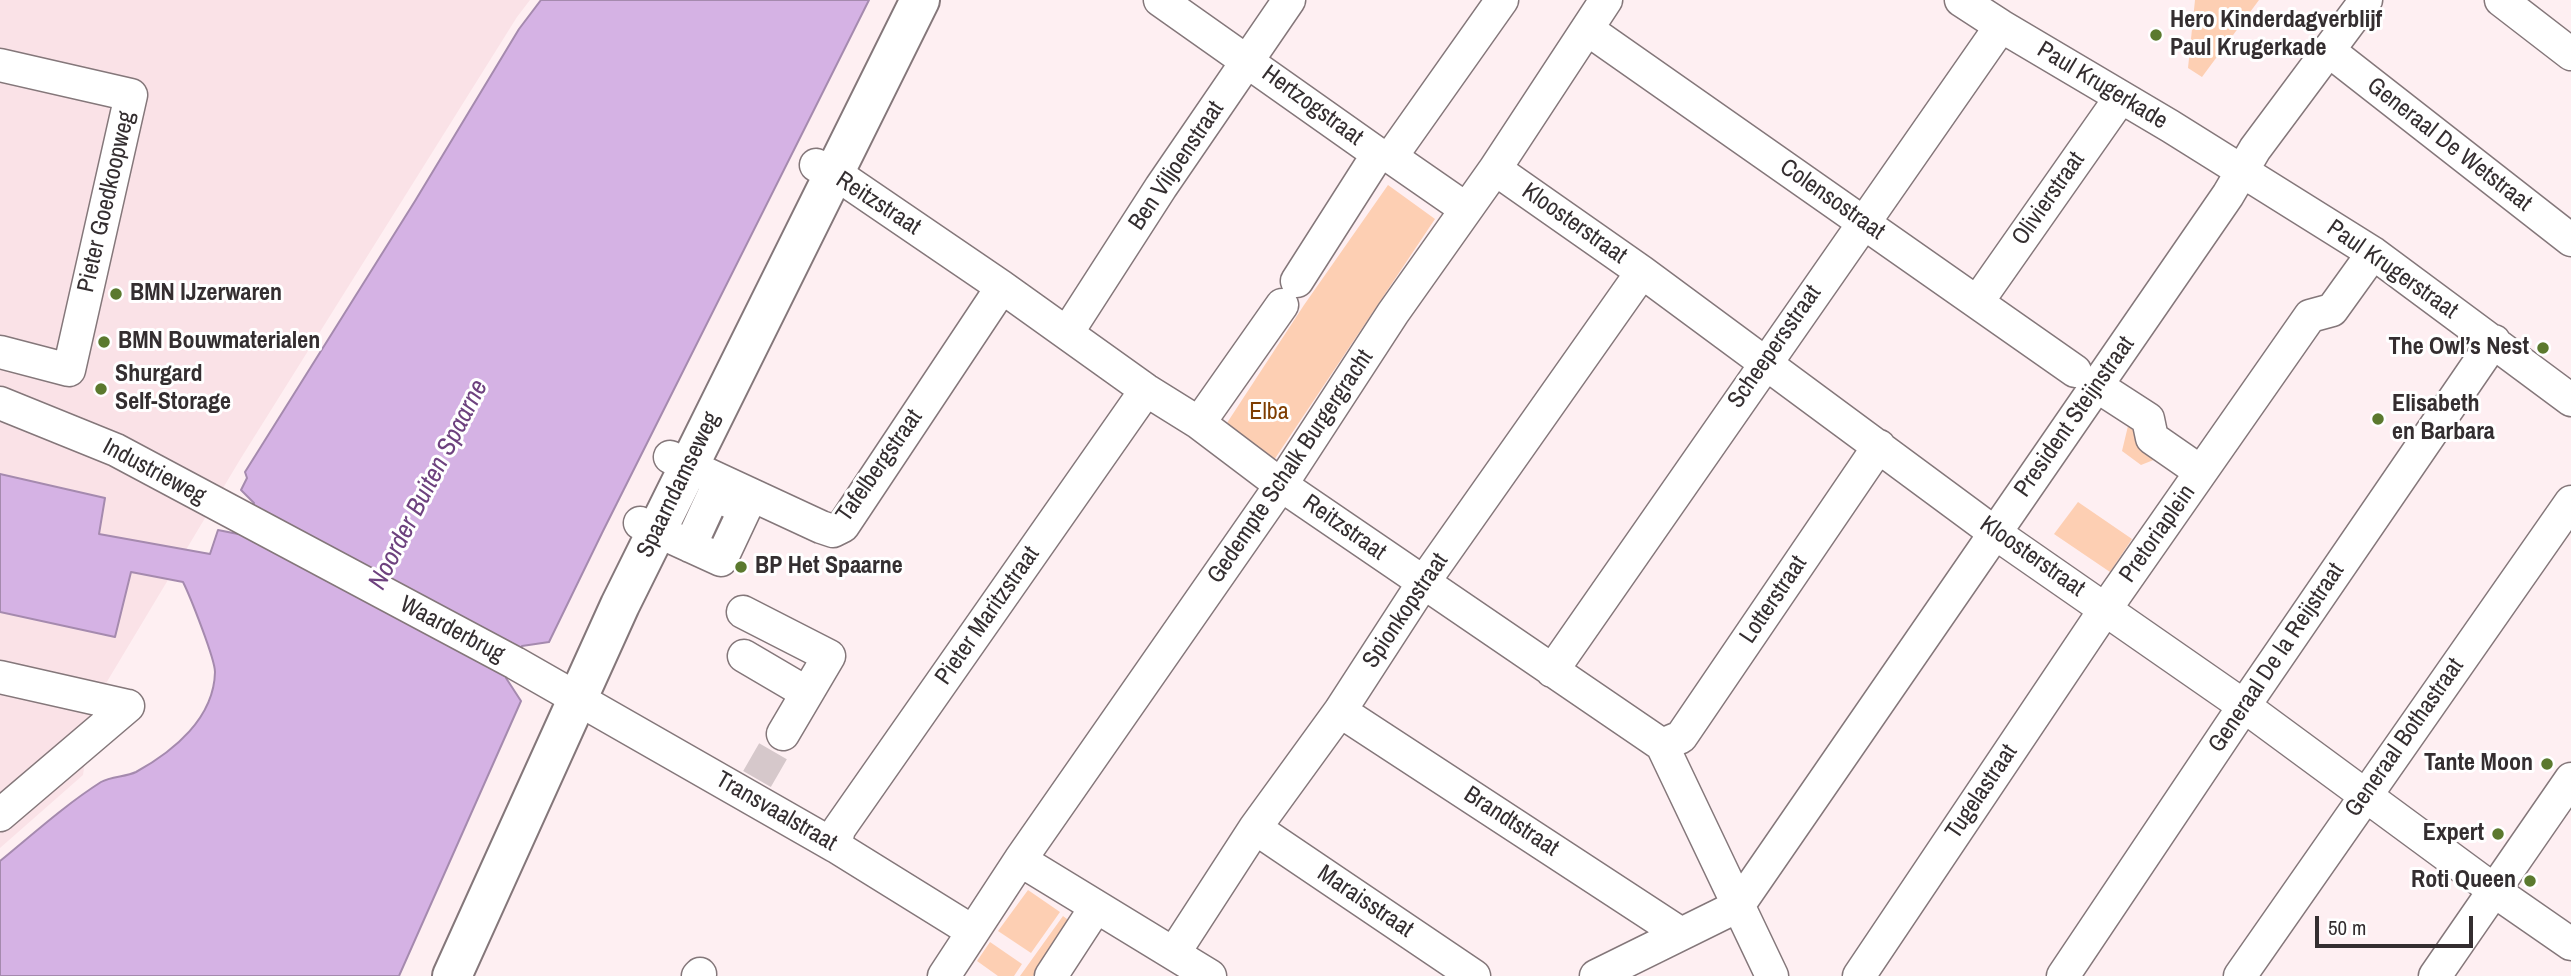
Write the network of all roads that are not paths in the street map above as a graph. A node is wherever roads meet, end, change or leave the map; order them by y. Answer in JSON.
{"nodes":[{"id":1,"x":898,"y":0,"type":"edge"},
{"id":2,"x":920,"y":0,"type":"edge"},
{"id":3,"x":1160,"y":0,"type":"edge"},
{"id":4,"x":1289,"y":0,"type":"edge"},
{"id":5,"x":1502,"y":0,"type":"edge"},
{"id":6,"x":1606,"y":0,"type":"edge"},
{"id":7,"x":1961,"y":0,"type":"edge"},
{"id":8,"x":2366,"y":0,"type":"edge"},
{"id":9,"x":2501,"y":0,"type":"edge"},
{"id":10,"x":2001,"y":26,"type":"junction"},
{"id":11,"x":1587,"y":29,"type":"junction"},
{"id":12,"x":2328,"y":50,"type":"junction"},
{"id":13,"x":2571,"y":54,"type":"edge"},
{"id":14,"x":1249,"y":61,"type":"junction"},
{"id":15,"x":0,"y":65,"type":"edge"},
{"id":16,"x":2121,"y":97,"type":"junction"},
{"id":17,"x":1385,"y":155,"type":"junction"},
{"id":18,"x":1495,"y":169,"type":"junction"},
{"id":19,"x":824,"y":170,"type":"junction"},
{"id":20,"x":2242,"y":171,"type":"junction"},
{"id":21,"x":1466,"y":208,"type":"junction"},
{"id":22,"x":1863,"y":222,"type":"junction"},
{"id":23,"x":2571,"y":240,"type":"edge"},
{"id":24,"x":2373,"y":253,"type":"junction"},
{"id":25,"x":1642,"y":272,"type":"junction"},
{"id":26,"x":1002,"y":287,"type":"junction"},
{"id":27,"x":1978,"y":301,"type":"junction"},
{"id":28,"x":1067,"y":333,"type":"junction"},
{"id":29,"x":2494,"y":341,"type":"junction"},
{"id":30,"x":0,"y":352,"type":"edge"},
{"id":31,"x":1765,"y":362,"type":"junction"},
{"id":32,"x":2086,"y":379,"type":"junction"},
{"id":33,"x":1146,"y":390,"type":"junction"},
{"id":34,"x":2571,"y":400,"type":"edge"},
{"id":35,"x":0,"y":403,"type":"edge"},
{"id":36,"x":0,"y":424,"type":"edge"},
{"id":37,"x":1199,"y":424,"type":"junction"},
{"id":38,"x":1879,"y":446,"type":"junction"},
{"id":39,"x":2201,"y":472,"type":"junction"},
{"id":40,"x":698,"y":475,"type":"junction"},
{"id":41,"x":1281,"y":485,"type":"junction"},
{"id":42,"x":2571,"y":502,"type":"edge"},
{"id":43,"x":214,"y":504,"type":"junction"},
{"id":44,"x":745,"y":509,"type":"junction"},
{"id":45,"x":662,"y":533,"type":"junction"},
{"id":46,"x":1995,"y":533,"type":"junction"},
{"id":47,"x":797,"y":534,"type":"dead end"},
{"id":48,"x":1423,"y":583,"type":"junction"},
{"id":49,"x":2106,"y":608,"type":"junction"},
{"id":50,"x":743,"y":612,"type":"dead end"},
{"id":51,"x":744,"y":656,"type":"dead end"},
{"id":52,"x":1552,"y":671,"type":"junction"},
{"id":53,"x":0,"y":677,"type":"edge"},
{"id":54,"x":569,"y":693,"type":"junction"},
{"id":55,"x":807,"y":693,"type":"junction"},
{"id":56,"x":2244,"y":706,"type":"junction"},
{"id":57,"x":1340,"y":711,"type":"junction"},
{"id":58,"x":783,"y":734,"type":"tunnel mouth"},
{"id":59,"x":1662,"y":745,"type":"junction"},
{"id":60,"x":2571,"y":779,"type":"edge"},
{"id":61,"x":2365,"y":794,"type":"junction"},
{"id":62,"x":0,"y":815,"type":"edge"},
{"id":63,"x":1255,"y":828,"type":"junction"},
{"id":64,"x":835,"y":846,"type":"junction"},
{"id":65,"x":1020,"y":860,"type":"junction"},
{"id":66,"x":2494,"y":890,"type":"junction"},
{"id":67,"x":1738,"y":906,"type":"junction"},
{"id":68,"x":1096,"y":907,"type":"junction"},
{"id":69,"x":972,"y":931,"type":"junction"},
{"id":70,"x":1681,"y":934,"type":"junction"},
{"id":71,"x":2571,"y":944,"type":"edge"},
{"id":72,"x":1174,"y":953,"type":"junction"},
{"id":73,"x":431,"y":976,"type":"edge"},
{"id":74,"x":452,"y":976,"type":"edge"},
{"id":75,"x":944,"y":976,"type":"edge"},
{"id":76,"x":1051,"y":976,"type":"edge"},
{"id":77,"x":1210,"y":976,"type":"edge"},
{"id":78,"x":1474,"y":976,"type":"edge"},
{"id":79,"x":1596,"y":976,"type":"edge"},
{"id":80,"x":1772,"y":976,"type":"edge"},
{"id":81,"x":1859,"y":976,"type":"edge"},
{"id":82,"x":2063,"y":976,"type":"edge"},
{"id":83,"x":2240,"y":976,"type":"edge"},
{"id":84,"x":2435,"y":976,"type":"edge"}],
"edges":[{"from":1,"to":19,"type":"main road","name":"Spaarndamseweg"},
{"from":2,"to":19,"type":"main road","name":"Spaarndamseweg"},
{"from":3,"to":14,"type":"street","name":"Hertzogstraat"},
{"from":4,"to":14,"type":"street","name":"Ben Viljoenstraat"},
{"from":5,"to":17,"type":"street"},
{"from":6,"to":11,"type":"street","name":"Gedempte Schalk Burgergracht"},
{"from":7,"to":10,"type":"street","name":"Paul Krugerkade"},
{"from":8,"to":12,"type":"street","name":"President Steijnstraat"},
{"from":9,"to":13,"type":"street"},
{"from":10,"to":16,"type":"street","name":"Paul Krugerkade"},
{"from":10,"to":22,"type":"street","name":"Scheepersstraat"},
{"from":11,"to":18,"type":"street","name":"Gedempte Schalk Burgergracht"},
{"from":11,"to":22,"type":"street","name":"Colensostraat"},
{"from":12,"to":20,"type":"street","name":"President Steijnstraat"},
{"from":12,"to":23,"type":"street","name":"Generaal De Wetstraat"},
{"from":14,"to":17,"type":"street","name":"Hertzogstraat"},
{"from":14,"to":28,"type":"street","name":"Ben Viljoenstraat"},
{"from":15,"to":30,"type":"street","name":"Pieter Goedkoopweg"},
{"from":16,"to":20,"type":"street","name":"Paul Krugerkade"},
{"from":16,"to":27,"type":"street","name":"Olivierstraat"},
{"from":17,"to":21,"type":"street","name":"Hertzogstraat"},
{"from":17,"to":37,"type":"street"},
{"from":18,"to":21,"type":"street","name":"Gedempte Schalk Burgergracht"},
{"from":18,"to":25,"type":"street","name":"Kloosterstraat"},
{"from":19,"to":26,"type":"street","name":"Reitzstraat"},
{"from":19,"to":40,"type":"main road","name":"Spaarndamseweg"},
{"from":20,"to":24,"type":"street","name":"Paul Krugerstraat"},
{"from":20,"to":32,"type":"street","name":"President Steijnstraat"},
{"from":21,"to":41,"type":"street","name":"Gedempte Schalk Burgergracht"},
{"from":22,"to":27,"type":"street","name":"Colensostraat"},
{"from":22,"to":31,"type":"street","name":"Scheepersstraat"},
{"from":24,"to":29,"type":"street","name":"Paul Krugerstraat"},
{"from":24,"to":39,"type":"street"},
{"from":25,"to":31,"type":"street","name":"Kloosterstraat"},
{"from":25,"to":48,"type":"street","name":"Spionkopstraat"},
{"from":26,"to":28,"type":"street","name":"Reitzstraat"},
{"from":26,"to":40,"type":"street","name":"Tafelbergstraat"},
{"from":27,"to":32,"type":"street","name":"Colensostraat"},
{"from":28,"to":33,"type":"street","name":"Reitzstraat"},
{"from":29,"to":34,"type":"street","name":"Paul Krugerstraat"},
{"from":29,"to":56,"type":"street","name":"Generaal De la Reijstraat"},
{"from":31,"to":38,"type":"street","name":"Kloosterstraat"},
{"from":31,"to":52,"type":"street","name":"Scheepersstraat"},
{"from":32,"to":39,"type":"street","name":"Pretoriaplein"},
{"from":32,"to":46,"type":"street","name":"President Steijnstraat"},
{"from":33,"to":37,"type":"street","name":"Reitzstraat"},
{"from":33,"to":64,"type":"street","name":"Pieter Maritzstraat"},
{"from":35,"to":43,"type":"street","name":"Industrieweg"},
{"from":36,"to":43,"type":"street","name":"Industrieweg"},
{"from":37,"to":41,"type":"street","name":"Reitzstraat"},
{"from":38,"to":46,"type":"street","name":"Kloosterstraat"},
{"from":38,"to":59,"type":"street","name":"Lotterstraat"},
{"from":39,"to":49,"type":"street","name":"Pretoriaplein"},
{"from":40,"to":44,"type":"street"},
{"from":40,"to":45,"type":"main road","name":"Spaarndamseweg"},
{"from":41,"to":48,"type":"street","name":"Reitzstraat"},
{"from":41,"to":65,"type":"street","name":"Gedempte Schalk Burgergracht"},
{"from":42,"to":61,"type":"street","name":"Generaal Bothastraat"},
{"from":43,"to":54,"type":"street","name":"Waarderbrug"},
{"from":44,"to":45,"type":"street"},
{"from":44,"to":47,"type":"street"},
{"from":45,"to":54,"type":"main road","name":"Spaarndamseweg"},
{"from":46,"to":49,"type":"street","name":"Kloosterstraat"},
{"from":46,"to":67,"type":"street","name":"President Steijnstraat"},
{"from":48,"to":52,"type":"street","name":"Reitzstraat"},
{"from":48,"to":57,"type":"street","name":"Spionkopstraat"},
{"from":49,"to":56,"type":"street","name":"Kloosterstraat"},
{"from":49,"to":81,"type":"street","name":"Tugelastraat"},
{"from":50,"to":55,"type":"street"},
{"from":51,"to":55,"type":"street"},
{"from":52,"to":59,"type":"street","name":"Reitzstraat"},
{"from":53,"to":62,"type":"street"},
{"from":54,"to":64,"type":"street","name":"Transvaalstraat"},
{"from":54,"to":73,"type":"main road","name":"Spaarndamseweg"},
{"from":54,"to":74,"type":"main road","name":"Spaarndamseweg"},
{"from":55,"to":58,"type":"street"},
{"from":56,"to":61,"type":"street","name":"Kloosterstraat"},
{"from":56,"to":82,"type":"street","name":"Generaal De la Reijstraat"},
{"from":57,"to":63,"type":"street","name":"Spionkopstraat"},
{"from":57,"to":70,"type":"street","name":"Brandtstraat"},
{"from":59,"to":67,"type":"street"},
{"from":60,"to":66,"type":"street"},
{"from":61,"to":66,"type":"street","name":"Kloosterstraat"},
{"from":61,"to":83,"type":"street","name":"Generaal Bothastraat"},
{"from":63,"to":72,"type":"street","name":"Spionkopstraat"},
{"from":63,"to":78,"type":"street","name":"Maraisstraat"},
{"from":64,"to":69,"type":"street","name":"Transvaalstraat"},
{"from":65,"to":68,"type":"street"},
{"from":65,"to":69,"type":"street","name":"Gedempte Schalk Burgergracht"},
{"from":66,"to":71,"type":"street","name":"Kloosterstraat"},
{"from":66,"to":84,"type":"street"},
{"from":67,"to":70,"type":"street"},
{"from":67,"to":80,"type":"street"},
{"from":68,"to":72,"type":"street"},
{"from":68,"to":76,"type":"street"},
{"from":69,"to":75,"type":"street","name":"Gedempte Schalk Burgergracht"},
{"from":70,"to":79,"type":"street"},
{"from":72,"to":77,"type":"street"}]}
